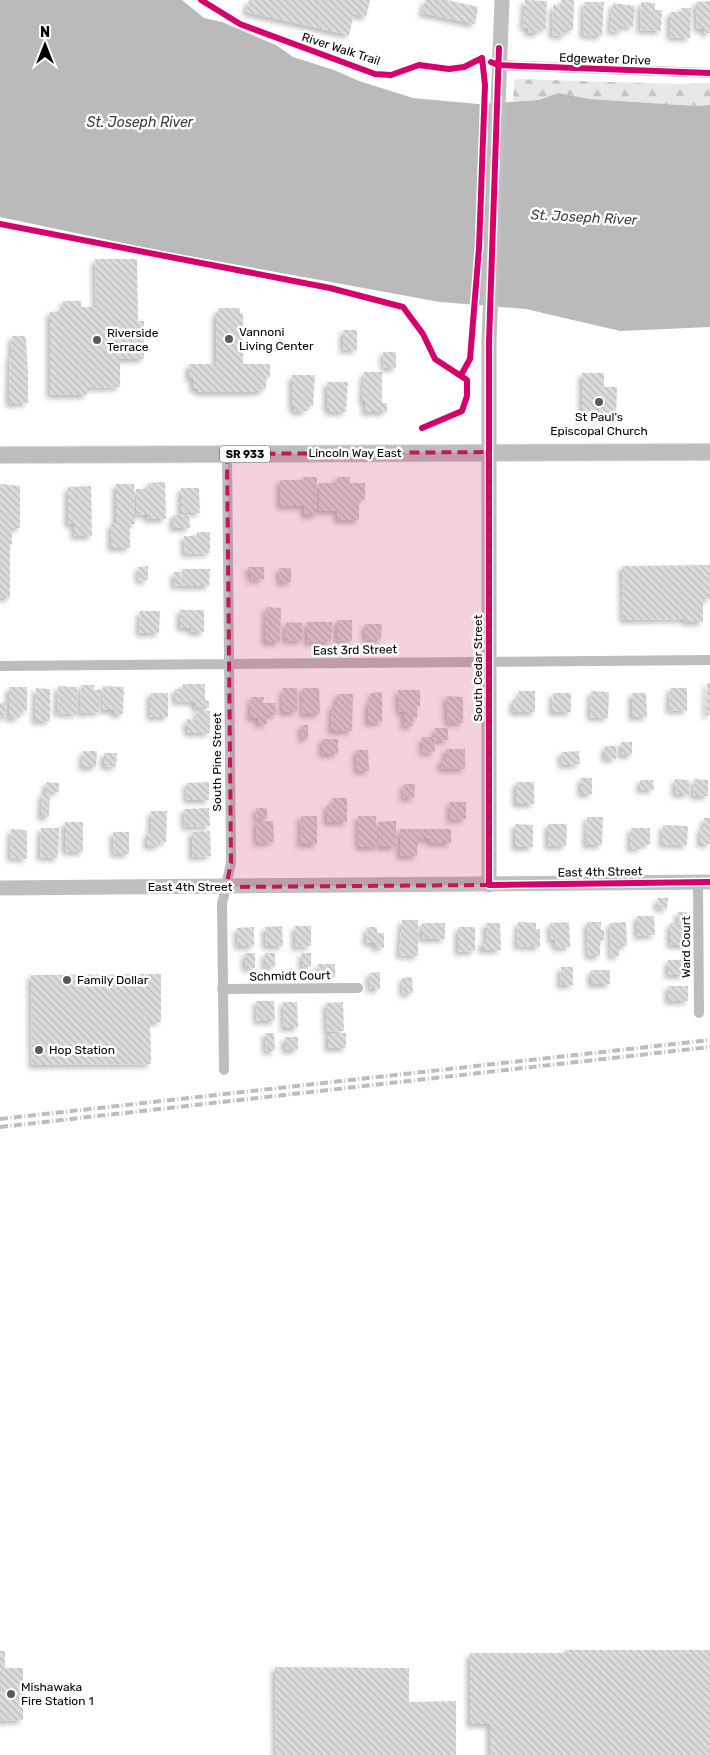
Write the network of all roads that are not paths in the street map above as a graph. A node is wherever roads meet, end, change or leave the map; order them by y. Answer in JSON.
{"nodes":[{"id":1,"x":502,"y":0,"type":"edge"},
{"id":2,"x":498,"y":70,"type":"junction"},
{"id":3,"x":710,"y":73,"type":"edge"},
{"id":4,"x":490,"y":452,"type":"junction"},
{"id":5,"x":710,"y":452,"type":"edge"},
{"id":6,"x":227,"y":454,"type":"junction"},
{"id":7,"x":0,"y":455,"type":"edge"},
{"id":8,"x":710,"y":660,"type":"edge"},
{"id":9,"x":489,"y":661,"type":"junction"},
{"id":10,"x":229,"y":664,"type":"junction"},
{"id":11,"x":0,"y":666,"type":"edge"},
{"id":12,"x":704,"y":882,"type":"edge"},
{"id":13,"x":489,"y":885,"type":"junction"},
{"id":14,"x":226,"y":887,"type":"junction"},
{"id":15,"x":0,"y":888,"type":"edge"},
{"id":16,"x":358,"y":988,"type":"dead end"},
{"id":17,"x":222,"y":989,"type":"junction"},
{"id":18,"x":699,"y":1013,"type":"dead end"},
{"id":19,"x":224,"y":1070,"type":"dead end"}],
"edges":[{"from":1,"to":2,"type":"street","name":"South Cedar Street"},
{"from":2,"to":3,"type":"street","name":"Edgewater Drive"},
{"from":2,"to":4,"type":"street","name":"South Cedar Street"},
{"from":4,"to":5,"type":"main road","name":"Lincoln Way East","number":"SR 933"},
{"from":4,"to":6,"type":"main road","name":"Lincoln Way East","number":"SR 933"},
{"from":4,"to":9,"type":"street","name":"South Cedar Street"},
{"from":6,"to":7,"type":"main road","name":"Lincoln Way East","number":"SR 933"},
{"from":6,"to":10,"type":"street","name":"South Pine Street"},
{"from":8,"to":9,"type":"street","name":"East 3rd Street"},
{"from":9,"to":10,"type":"street","name":"East 3rd Street"},
{"from":9,"to":13,"type":"street","name":"South Cedar Street"},
{"from":10,"to":11,"type":"street","name":"East 3rd Street"},
{"from":10,"to":14,"type":"street","name":"South Pine Street"},
{"from":12,"to":13,"type":"street","name":"East 4th Street"},
{"from":12,"to":18,"type":"street","name":"Ward Court"},
{"from":13,"to":14,"type":"street","name":"East 4th Street"},
{"from":14,"to":15,"type":"street","name":"East 4th Street"},
{"from":14,"to":17,"type":"street","name":"South Pine Street"},
{"from":16,"to":17,"type":"street","name":"Schmidt Court"},
{"from":17,"to":19,"type":"street","name":"South Pine Street"}]}
